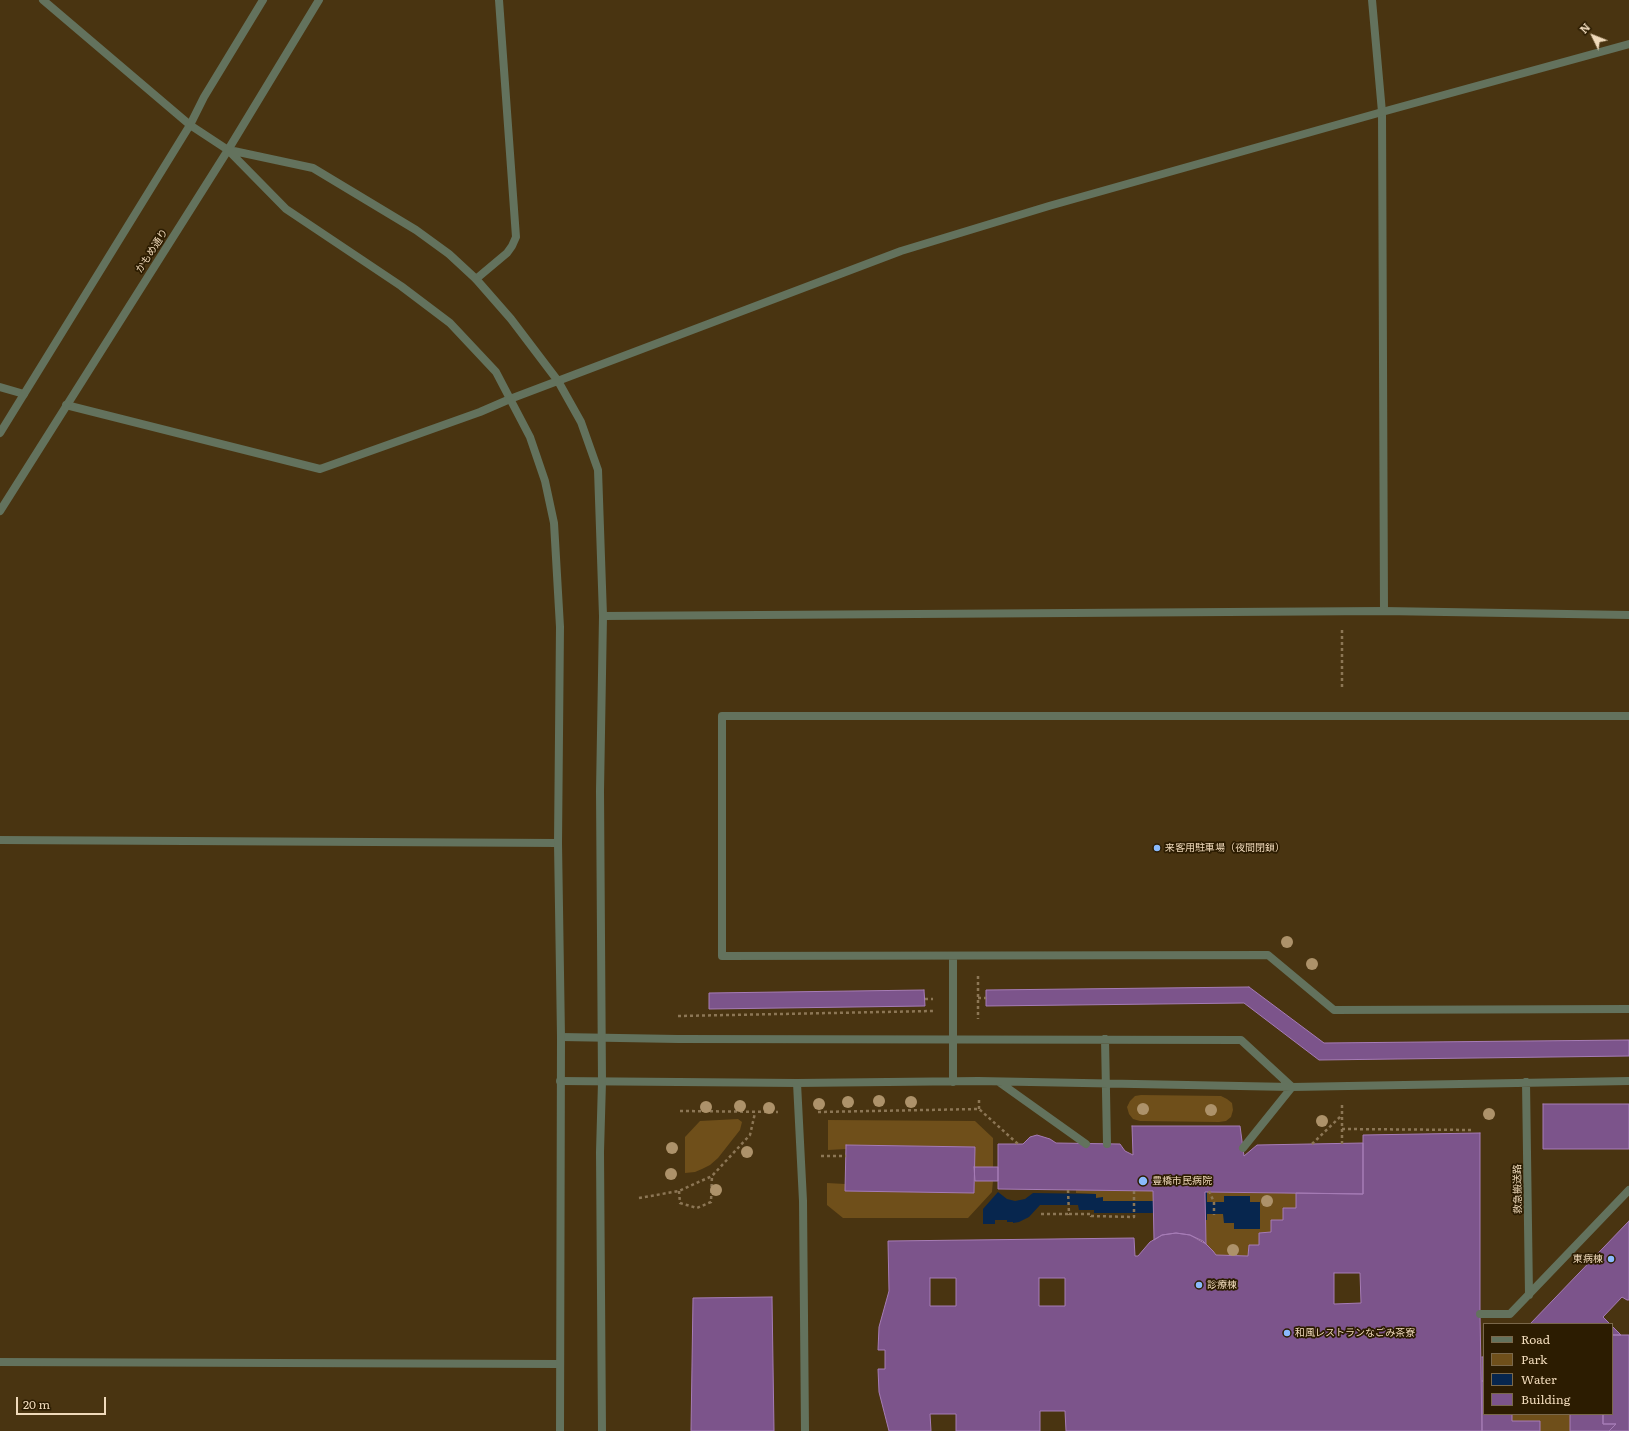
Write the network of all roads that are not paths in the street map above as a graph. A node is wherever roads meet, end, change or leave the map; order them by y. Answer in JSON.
{"nodes":[{"id":1,"x":43,"y":0,"type":"edge"},
{"id":2,"x":263,"y":0,"type":"edge"},
{"id":3,"x":319,"y":0,"type":"edge"},
{"id":4,"x":499,"y":0,"type":"edge"},
{"id":5,"x":1372,"y":0,"type":"edge"},
{"id":6,"x":1629,"y":44,"type":"edge"},
{"id":7,"x":1382,"y":112,"type":"junction"},
{"id":8,"x":190,"y":125,"type":"junction"},
{"id":9,"x":228,"y":150,"type":"junction"},
{"id":10,"x":476,"y":279,"type":"junction"},
{"id":11,"x":558,"y":380,"type":"junction"},
{"id":12,"x":0,"y":387,"type":"edge"},
{"id":13,"x":24,"y":394,"type":"junction"},
{"id":14,"x":510,"y":398,"type":"junction"},
{"id":15,"x":66,"y":405,"type":"junction"},
{"id":16,"x":0,"y":433,"type":"edge"},
{"id":17,"x":0,"y":511,"type":"edge"},
{"id":18,"x":1384,"y":611,"type":"junction"},
{"id":19,"x":1629,"y":615,"type":"edge"},
{"id":20,"x":603,"y":616,"type":"junction"},
{"id":21,"x":1629,"y":716,"type":"edge"},
{"id":22,"x":0,"y":840,"type":"edge"},
{"id":23,"x":558,"y":843,"type":"junction"},
{"id":24,"x":953,"y":956,"type":"junction"},
{"id":25,"x":1629,"y":1009,"type":"edge"},
{"id":26,"x":561,"y":1037,"type":"junction"},
{"id":27,"x":602,"y":1038,"type":"junction"},
{"id":28,"x":953,"y":1039,"type":"junction"},
{"id":29,"x":1105,"y":1039,"type":"junction"},
{"id":30,"x":560,"y":1081,"type":"junction"},
{"id":31,"x":1629,"y":1081,"type":"edge"},
{"id":32,"x":602,"y":1082,"type":"junction"},
{"id":33,"x":953,"y":1082,"type":"junction"},
{"id":34,"x":998,"y":1082,"type":"junction"},
{"id":35,"x":1526,"y":1082,"type":"junction"},
{"id":36,"x":797,"y":1083,"type":"junction"},
{"id":37,"x":1106,"y":1084,"type":"junction"},
{"id":38,"x":1292,"y":1087,"type":"junction"},
{"id":39,"x":1086,"y":1144,"type":"dead end"},
{"id":40,"x":1107,"y":1144,"type":"dead end"},
{"id":41,"x":1243,"y":1148,"type":"dead end"},
{"id":42,"x":1629,"y":1190,"type":"edge"},
{"id":43,"x":1529,"y":1295,"type":"junction"},
{"id":44,"x":1480,"y":1314,"type":"dead end"},
{"id":45,"x":0,"y":1362,"type":"edge"},
{"id":46,"x":560,"y":1364,"type":"junction"},
{"id":47,"x":560,"y":1431,"type":"edge"},
{"id":48,"x":602,"y":1431,"type":"edge"},
{"id":49,"x":805,"y":1431,"type":"edge"}],
"edges":[{"from":1,"to":8,"type":"street"},
{"from":2,"to":8,"type":"street"},
{"from":3,"to":9,"type":"street","name":"かもめ通り"},
{"from":4,"to":10,"type":"street"},
{"from":5,"to":7,"type":"street"},
{"from":6,"to":7,"type":"street"},
{"from":7,"to":11,"type":"street"},
{"from":7,"to":18,"type":"street"},
{"from":8,"to":9,"type":"street"},
{"from":8,"to":13,"type":"street"},
{"from":9,"to":10,"type":"street"},
{"from":9,"to":14,"type":"street"},
{"from":9,"to":15,"type":"street","name":"かもめ通り"},
{"from":10,"to":11,"type":"street"},
{"from":11,"to":14,"type":"street"},
{"from":11,"to":20,"type":"street"},
{"from":12,"to":13,"type":"street"},
{"from":13,"to":16,"type":"street"},
{"from":14,"to":15,"type":"street"},
{"from":14,"to":23,"type":"street"},
{"from":15,"to":17,"type":"street","name":"かもめ通り"},
{"from":18,"to":19,"type":"street"},
{"from":18,"to":20,"type":"street"},
{"from":20,"to":27,"type":"street"},
{"from":21,"to":24,"type":"street"},
{"from":22,"to":23,"type":"street"},
{"from":23,"to":26,"type":"street"},
{"from":24,"to":25,"type":"street"},
{"from":24,"to":28,"type":"street"},
{"from":26,"to":27,"type":"street"},
{"from":26,"to":30,"type":"street"},
{"from":27,"to":28,"type":"street"},
{"from":27,"to":32,"type":"street"},
{"from":28,"to":29,"type":"street"},
{"from":28,"to":33,"type":"street"},
{"from":29,"to":37,"type":"street"},
{"from":29,"to":38,"type":"street"},
{"from":30,"to":32,"type":"street"},
{"from":30,"to":46,"type":"street"},
{"from":31,"to":35,"type":"street"},
{"from":32,"to":36,"type":"street"},
{"from":32,"to":48,"type":"street"},
{"from":33,"to":34,"type":"street"},
{"from":33,"to":36,"type":"street"},
{"from":34,"to":37,"type":"street"},
{"from":34,"to":39,"type":"street"},
{"from":35,"to":38,"type":"street"},
{"from":35,"to":43,"type":"street","name":"救急搬送路"},
{"from":36,"to":49,"type":"street"},
{"from":37,"to":38,"type":"street"},
{"from":37,"to":40,"type":"street"},
{"from":38,"to":41,"type":"street"},
{"from":42,"to":43,"type":"street"},
{"from":43,"to":44,"type":"street"},
{"from":45,"to":46,"type":"street"},
{"from":46,"to":47,"type":"street"}]}
